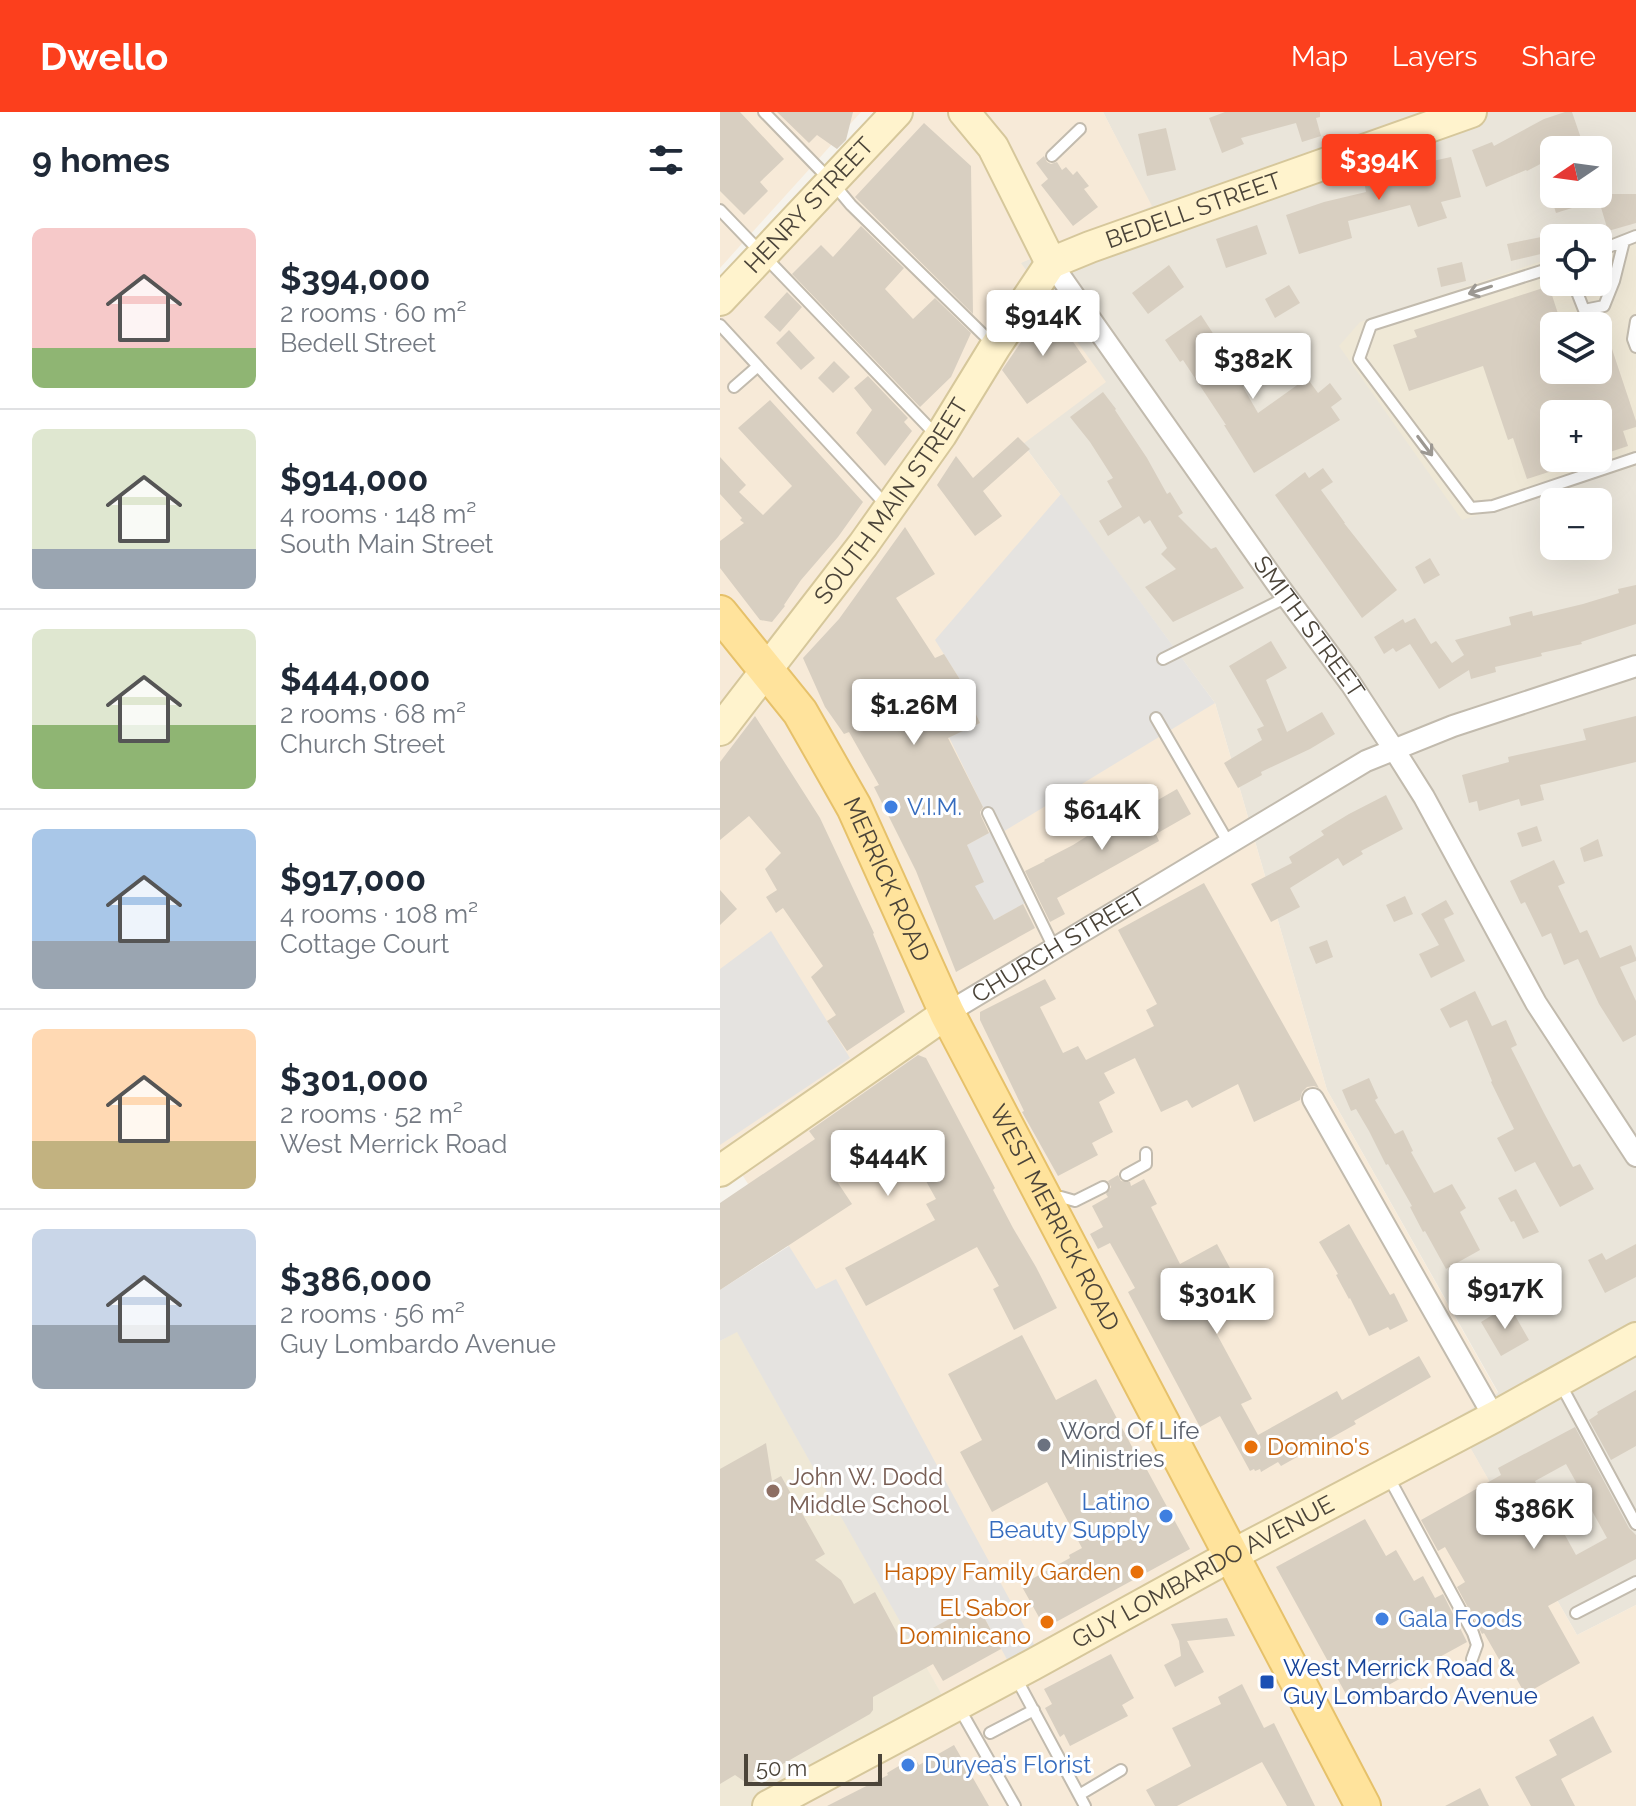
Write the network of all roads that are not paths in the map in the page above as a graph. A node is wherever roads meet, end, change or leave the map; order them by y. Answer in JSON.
{"nodes":[{"id":1,"x":764,"y":112,"type":"edge"},
{"id":2,"x":897,"y":112,"type":"edge"},
{"id":3,"x":964,"y":112,"type":"edge"},
{"id":4,"x":1471,"y":112,"type":"edge"},
{"id":5,"x":1080,"y":129,"type":"dead end"},
{"id":6,"x":1052,"y":156,"type":"dead end"},
{"id":7,"x":831,"y":181,"type":"junction"},
{"id":8,"x":720,"y":210,"type":"edge"},
{"id":9,"x":1636,"y":236,"type":"edge"},
{"id":10,"x":1624,"y":241,"type":"junction"},
{"id":11,"x":1612,"y":246,"type":"edge"},
{"id":12,"x":763,"y":254,"type":"junction"},
{"id":13,"x":1051,"y":263,"type":"junction"},
{"id":14,"x":1540,"y":271,"type":"edge"},
{"id":15,"x":1612,"y":286,"type":"edge"},
{"id":16,"x":1578,"y":296,"type":"edge"},
{"id":17,"x":1608,"y":296,"type":"edge"},
{"id":18,"x":720,"y":300,"type":"edge"},
{"id":19,"x":1636,"y":321,"type":"edge"},
{"id":20,"x":720,"y":325,"type":"edge"},
{"id":21,"x":995,"y":347,"type":"junction"},
{"id":22,"x":1636,"y":347,"type":"edge"},
{"id":23,"x":758,"y":366,"type":"junction"},
{"id":24,"x":734,"y":387,"type":"dead end"},
{"id":25,"x":939,"y":438,"type":"junction"},
{"id":26,"x":1636,"y":458,"type":"edge"},
{"id":27,"x":889,"y":508,"type":"junction"},
{"id":28,"x":1287,"y":597,"type":"junction"},
{"id":29,"x":720,"y":613,"type":"edge"},
{"id":30,"x":1163,"y":659,"type":"dead end"},
{"id":31,"x":1636,"y":666,"type":"edge"},
{"id":32,"x":766,"y":672,"type":"junction"},
{"id":33,"x":1156,"y":718,"type":"dead end"},
{"id":34,"x":720,"y":730,"type":"edge"},
{"id":35,"x":1395,"y":751,"type":"junction"},
{"id":36,"x":988,"y":813,"type":"dead end"},
{"id":37,"x":1228,"y":842,"type":"junction"},
{"id":38,"x":1054,"y":948,"type":"junction"},
{"id":39,"x":947,"y":1013,"type":"junction"},
{"id":40,"x":1313,"y":1099,"type":"dead end"},
{"id":41,"x":1146,"y":1153,"type":"dead end"},
{"id":42,"x":1636,"y":1156,"type":"edge"},
{"id":43,"x":720,"y":1171,"type":"edge"},
{"id":44,"x":1126,"y":1175,"type":"dead end"},
{"id":45,"x":1103,"y":1187,"type":"dead end"},
{"id":46,"x":1061,"y":1197,"type":"dead end"},
{"id":47,"x":1636,"y":1338,"type":"edge"},
{"id":48,"x":1559,"y":1381,"type":"junction"},
{"id":49,"x":1494,"y":1417,"type":"junction"},
{"id":50,"x":1387,"y":1473,"type":"junction"},
{"id":51,"x":1636,"y":1524,"type":"edge"},
{"id":52,"x":1232,"y":1555,"type":"junction"},
{"id":53,"x":1636,"y":1582,"type":"edge"},
{"id":54,"x":1576,"y":1613,"type":"dead end"},
{"id":55,"x":1472,"y":1659,"type":"dead end"},
{"id":56,"x":1014,"y":1675,"type":"junction"},
{"id":57,"x":957,"y":1704,"type":"junction"},
{"id":58,"x":1034,"y":1710,"type":"junction"},
{"id":59,"x":990,"y":1733,"type":"dead end"},
{"id":60,"x":1121,"y":1770,"type":"dead end"},
{"id":61,"x":1079,"y":1795,"type":"junction"},
{"id":62,"x":768,"y":1806,"type":"edge"},
{"id":63,"x":1015,"y":1806,"type":"edge"},
{"id":64,"x":1085,"y":1806,"type":"edge"},
{"id":65,"x":1363,"y":1806,"type":"edge"}],
"edges":[{"from":1,"to":7,"type":"lane"},
{"from":2,"to":7,"type":"street","name":"HENRY STREET"},
{"from":3,"to":13,"type":"street","name":"SMITH STREET"},
{"from":4,"to":13,"type":"street","name":"BEDELL STREET"},
{"from":5,"to":6,"type":"lane"},
{"from":7,"to":12,"type":"street","name":"HENRY STREET"},
{"from":7,"to":21,"type":"lane"},
{"from":8,"to":12,"type":"lane"},
{"from":9,"to":10,"type":"lane"},
{"from":10,"to":11,"type":"lane"},
{"from":10,"to":15,"type":"lane"},
{"from":12,"to":18,"type":"street","name":"HENRY STREET"},
{"from":12,"to":25,"type":"lane"},
{"from":13,"to":21,"type":"street","name":"SOUTH MAIN STREET"},
{"from":13,"to":28,"type":"street","name":"SMITH STREET"},
{"from":14,"to":26,"type":"lane","one_way":true},
{"from":16,"to":17,"type":"lane"},
{"from":19,"to":22,"type":"lane"},
{"from":20,"to":23,"type":"lane"},
{"from":21,"to":25,"type":"street","name":"SOUTH MAIN STREET"},
{"from":23,"to":24,"type":"lane"},
{"from":23,"to":27,"type":"lane"},
{"from":25,"to":27,"type":"street","name":"SOUTH MAIN STREET"},
{"from":27,"to":32,"type":"street","name":"SOUTH MAIN STREET"},
{"from":28,"to":30,"type":"lane"},
{"from":28,"to":35,"type":"street","name":"SMITH STREET"},
{"from":29,"to":32,"type":"main road","name":"MERRICK ROAD"},
{"from":31,"to":35,"type":"street","name":"CHURCH STREET"},
{"from":32,"to":34,"type":"street","name":"SOUTH MAIN STREET"},
{"from":32,"to":39,"type":"main road","name":"MERRICK ROAD"},
{"from":33,"to":37,"type":"lane"},
{"from":35,"to":37,"type":"street","name":"CHURCH STREET"},
{"from":35,"to":42,"type":"street","name":"SMITH STREET"},
{"from":36,"to":38,"type":"lane"},
{"from":37,"to":38,"type":"street","name":"CHURCH STREET"},
{"from":38,"to":39,"type":"street","name":"CHURCH STREET"},
{"from":39,"to":43,"type":"street","name":"CHURCH STREET"},
{"from":39,"to":52,"type":"main road","name":"WEST MERRICK ROAD"},
{"from":40,"to":49,"type":"street"},
{"from":41,"to":44,"type":"lane"},
{"from":45,"to":46,"type":"lane"},
{"from":47,"to":48,"type":"street","name":"GUY LOMBARDO AVENUE"},
{"from":48,"to":49,"type":"street","name":"GUY LOMBARDO AVENUE"},
{"from":48,"to":51,"type":"lane"},
{"from":49,"to":50,"type":"street","name":"GUY LOMBARDO AVENUE"},
{"from":50,"to":52,"type":"street","name":"GUY LOMBARDO AVENUE"},
{"from":50,"to":55,"type":"lane"},
{"from":52,"to":56,"type":"street","name":"GUY LOMBARDO AVENUE"},
{"from":52,"to":65,"type":"main road","name":"WEST MERRICK ROAD"},
{"from":53,"to":54,"type":"lane"},
{"from":56,"to":57,"type":"street","name":"GUY LOMBARDO AVENUE"},
{"from":56,"to":58,"type":"lane"},
{"from":57,"to":62,"type":"street","name":"GUY LOMBARDO AVENUE"},
{"from":57,"to":63,"type":"lane"},
{"from":58,"to":59,"type":"lane"},
{"from":58,"to":61,"type":"lane"},
{"from":60,"to":61,"type":"lane"},
{"from":61,"to":64,"type":"lane"}]}
